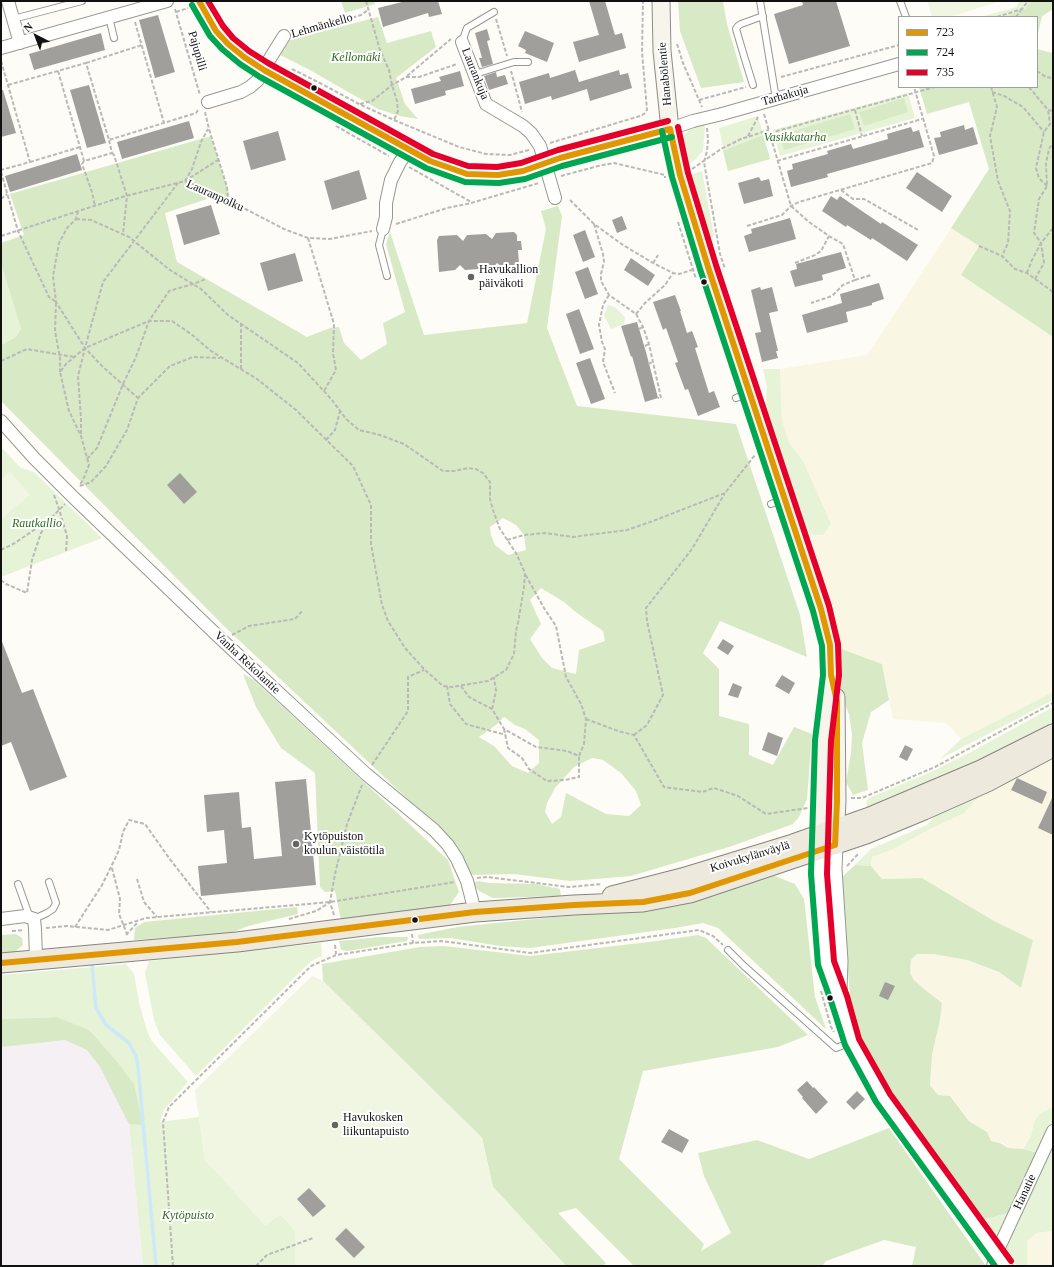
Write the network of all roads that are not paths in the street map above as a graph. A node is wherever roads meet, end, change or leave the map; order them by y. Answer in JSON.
{"nodes":[{"id":1,"x":8,"y":1,"type":"edge"},
{"id":2,"x":82,"y":1,"type":"edge"},
{"id":3,"x":199,"y":1,"type":"edge"},
{"id":4,"x":661,"y":1,"type":"edge"},
{"id":5,"x":760,"y":1,"type":"edge"},
{"id":6,"x":900,"y":1,"type":"edge"},
{"id":7,"x":171,"y":4,"type":"edge"},
{"id":8,"x":494,"y":12,"type":"dead end"},
{"id":9,"x":763,"y":16,"type":"junction"},
{"id":10,"x":906,"y":16,"type":"edge"},
{"id":11,"x":109,"y":18,"type":"junction"},
{"id":12,"x":13,"y":19,"type":"junction"},
{"id":13,"x":284,"y":36,"type":"road end"},
{"id":14,"x":114,"y":38,"type":"dead end"},
{"id":15,"x":462,"y":42,"type":"joint"},
{"id":16,"x":20,"y":43,"type":"junction"},
{"id":17,"x":1,"y":48,"type":"edge"},
{"id":18,"x":528,"y":62,"type":"dead end"},
{"id":19,"x":898,"y":64,"type":"edge"},
{"id":20,"x":264,"y":70,"type":"junction"},
{"id":21,"x":475,"y":74,"type":"junction"},
{"id":22,"x":754,"y":85,"type":"road end"},
{"id":23,"x":776,"y":99,"type":"junction"},
{"id":24,"x":205,"y":104,"type":"road end"},
{"id":25,"x":670,"y":129,"type":"junction"},
{"id":26,"x":409,"y":150,"type":"junction"},
{"id":27,"x":545,"y":162,"type":"junction"},
{"id":28,"x":555,"y":198,"type":"dead end"},
{"id":29,"x":383,"y":229,"type":"joint"},
{"id":30,"x":387,"y":276,"type":"dead end"},
{"id":31,"x":1,"y":421,"type":"edge"},
{"id":32,"x":1053,"y":734,"type":"edge"},
{"id":33,"x":1053,"y":747,"type":"edge"},
{"id":34,"x":828,"y":840,"type":"junction"},
{"id":35,"x":49,"y":882,"type":"dead end"},
{"id":36,"x":18,"y":884,"type":"dead end"},
{"id":37,"x":475,"y":912,"type":"junction"},
{"id":38,"x":1,"y":917,"type":"edge"},
{"id":39,"x":33,"y":922,"type":"junction"},
{"id":40,"x":728,"y":950,"type":"road end"},
{"id":41,"x":36,"y":959,"type":"junction"},
{"id":42,"x":1,"y":963,"type":"edge"},
{"id":43,"x":852,"y":1042,"type":"junction"},
{"id":44,"x":1053,"y":1131,"type":"edge"},
{"id":45,"x":998,"y":1262,"type":"edge"}],
"edges":[{"from":1,"to":12,"type":"street"},
{"from":2,"to":12,"type":"lane"},
{"from":3,"to":20,"type":"street"},
{"from":4,"to":25,"type":"main road","name":"Hanabölentie"},
{"from":5,"to":9,"type":"lane"},
{"from":6,"to":10,"type":"lane"},
{"from":7,"to":11,"type":"street"},
{"from":8,"to":15,"type":"lane"},
{"from":9,"to":22,"type":"lane"},
{"from":9,"to":23,"type":"lane"},
{"from":11,"to":14,"type":"lane"},
{"from":11,"to":16,"type":"street"},
{"from":12,"to":16,"type":"street"},
{"from":13,"to":20,"type":"street","name":"Lehmänkello"},
{"from":15,"to":21,"type":"street","name":"Laurankuja"},
{"from":16,"to":17,"type":"street"},
{"from":18,"to":21,"type":"lane"},
{"from":19,"to":23,"type":"street","name":"Tarhakuja"},
{"from":20,"to":24,"type":"street","name":"Lehmänkello"},
{"from":20,"to":26,"type":"street"},
{"from":21,"to":27,"type":"street","name":"Laurankuja"},
{"from":23,"to":25,"type":"street","name":"Tarhakuja","bridge":true},
{"from":25,"to":27,"type":"street"},
{"from":25,"to":34,"type":"main road","name":"Hanabölentie"},
{"from":26,"to":27,"type":"street"},
{"from":26,"to":29,"type":"street"},
{"from":27,"to":28,"type":"street","name":"Laurankuja"},
{"from":29,"to":30,"type":"lane"},
{"from":31,"to":37,"type":"street","name":"Vanha Rekolantie"},
{"from":32,"to":34,"type":"main road","name":"Koivukylänväylä"},
{"from":33,"to":34,"type":"main road","name":"Koivukylänväylä"},
{"from":34,"to":37,"type":"main road","name":"Koivukylänväylä"},
{"from":34,"to":43,"type":"street"},
{"from":35,"to":39,"type":"lane"},
{"from":36,"to":39,"type":"lane"},
{"from":37,"to":41,"type":"main road","name":"Koivukylänväylä"},
{"from":38,"to":39,"type":"street"},
{"from":39,"to":41,"type":"street"},
{"from":40,"to":43,"type":"lane"},
{"from":41,"to":42,"type":"main road","name":"Koivukylänväylä"},
{"from":43,"to":45,"type":"street"},
{"from":44,"to":45,"type":"street","name":"Hanatie"}]}
